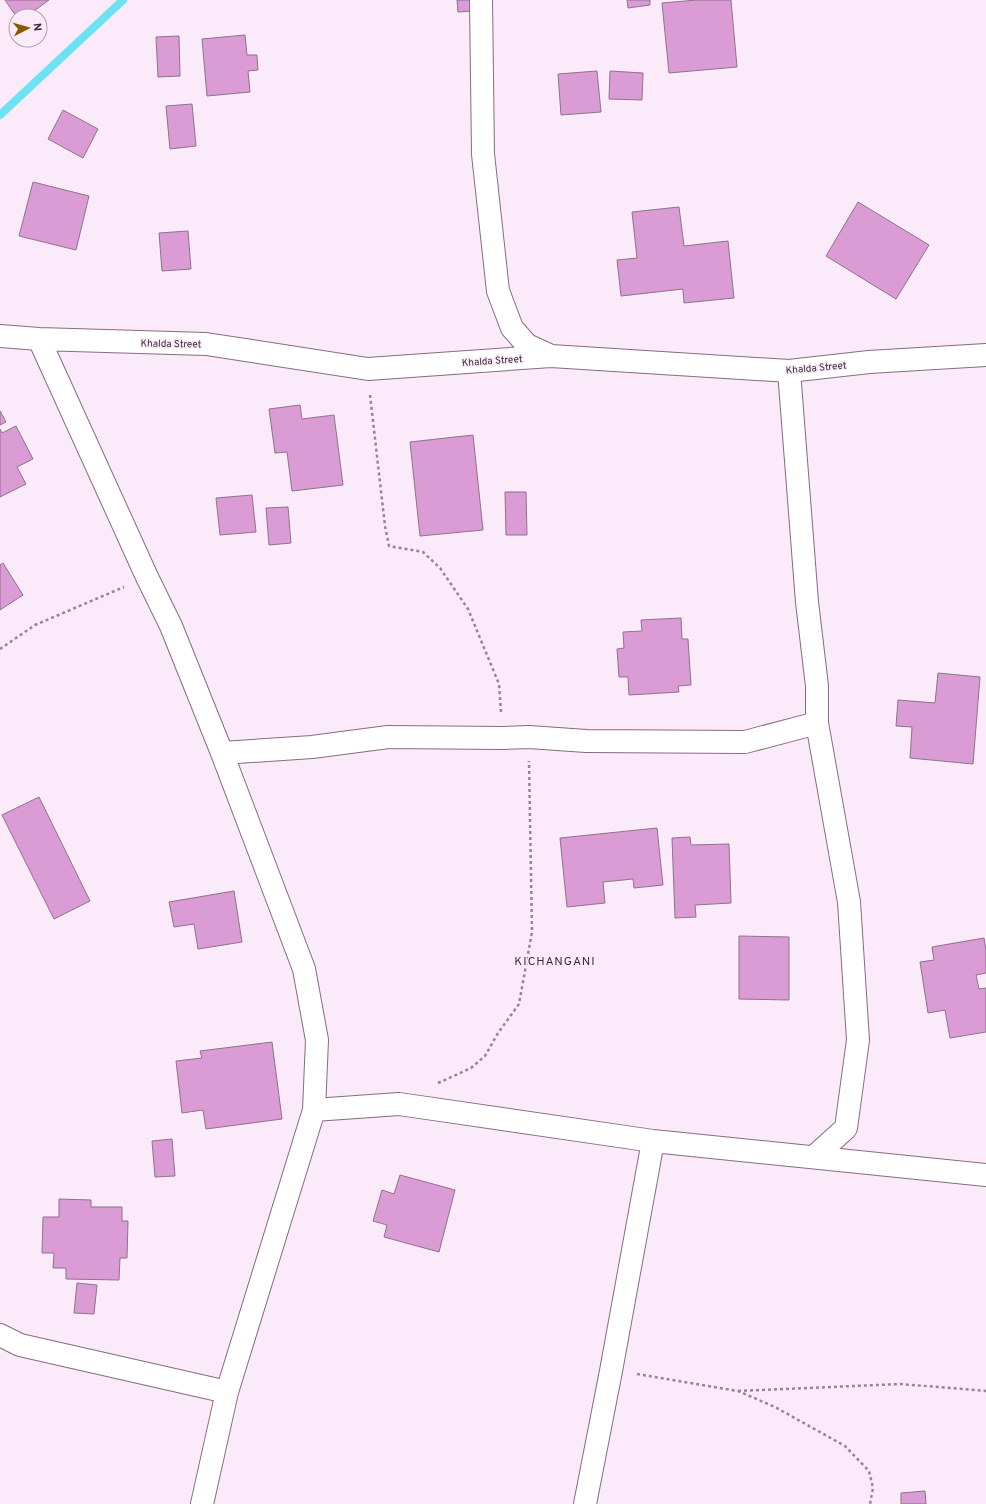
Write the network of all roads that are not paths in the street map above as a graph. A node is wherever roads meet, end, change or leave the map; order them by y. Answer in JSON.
{"nodes":[{"id":1,"x":481,"y":0,"type":"edge"},
{"id":2,"x":0,"y":336,"type":"edge"},
{"id":3,"x":39,"y":340,"type":"junction"},
{"id":4,"x":986,"y":355,"type":"edge"},
{"id":5,"x":551,"y":356,"type":"junction"},
{"id":6,"x":789,"y":371,"type":"junction"},
{"id":7,"x":817,"y":723,"type":"junction"},
{"id":8,"x":222,"y":754,"type":"junction"},
{"id":9,"x":314,"y":1110,"type":"junction"},
{"id":10,"x":653,"y":1141,"type":"junction"},
{"id":11,"x":815,"y":1156,"type":"junction"},
{"id":12,"x":986,"y":1174,"type":"edge"},
{"id":13,"x":0,"y":1335,"type":"edge"},
{"id":14,"x":227,"y":1392,"type":"junction"},
{"id":15,"x":202,"y":1504,"type":"edge"},
{"id":16,"x":585,"y":1504,"type":"edge"}],
"edges":[{"from":1,"to":5,"type":"street"},
{"from":2,"to":3,"type":"street","name":"Khalda Street"},
{"from":3,"to":5,"type":"street","name":"Khalda Street"},
{"from":3,"to":8,"type":"street"},
{"from":4,"to":6,"type":"street","name":"Khalda Street"},
{"from":5,"to":6,"type":"street","name":"Khalda Street"},
{"from":6,"to":7,"type":"street"},
{"from":7,"to":8,"type":"street"},
{"from":7,"to":11,"type":"street"},
{"from":8,"to":9,"type":"street"},
{"from":9,"to":10,"type":"street"},
{"from":9,"to":14,"type":"street"},
{"from":10,"to":11,"type":"street"},
{"from":10,"to":16,"type":"street"},
{"from":11,"to":12,"type":"street"},
{"from":13,"to":14,"type":"street"},
{"from":14,"to":15,"type":"street"}]}
